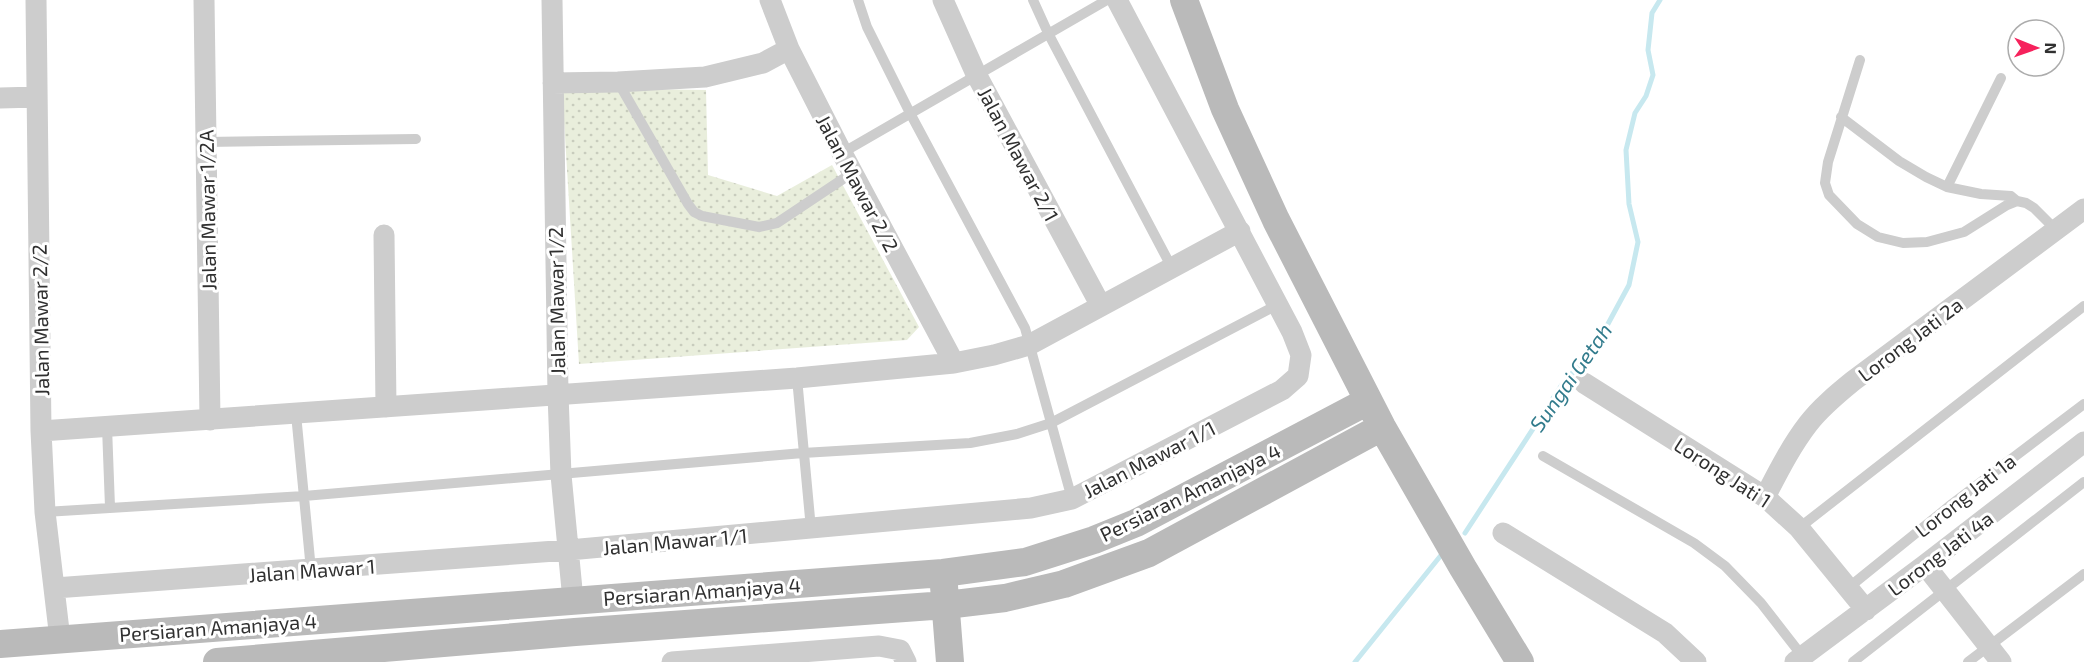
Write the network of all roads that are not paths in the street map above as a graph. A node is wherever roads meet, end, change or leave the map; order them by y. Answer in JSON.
{"nodes":[{"id":1,"x":36,"y":0,"type":"edge"},
{"id":2,"x":204,"y":0,"type":"edge"},
{"id":3,"x":552,"y":0,"type":"edge"},
{"id":4,"x":770,"y":0,"type":"edge"},
{"id":5,"x":858,"y":0,"type":"edge"},
{"id":6,"x":943,"y":0,"type":"edge"},
{"id":7,"x":1033,"y":0,"type":"edge"},
{"id":8,"x":1107,"y":0,"type":"edge"},
{"id":9,"x":1117,"y":0,"type":"edge"},
{"id":10,"x":1184,"y":0,"type":"edge"},
{"id":11,"x":1048,"y":33,"type":"junction"},
{"id":12,"x":789,"y":49,"type":"junction"},
{"id":13,"x":1860,"y":60,"type":"dead end"},
{"id":14,"x":976,"y":74,"type":"junction"},
{"id":15,"x":2001,"y":78,"type":"dead end"},
{"id":16,"x":618,"y":82,"type":"junction"},
{"id":17,"x":553,"y":83,"type":"junction"},
{"id":18,"x":37,"y":97,"type":"junction"},
{"id":19,"x":0,"y":98,"type":"edge"},
{"id":20,"x":910,"y":113,"type":"junction"},
{"id":21,"x":1841,"y":117,"type":"junction"},
{"id":22,"x":416,"y":139,"type":"dead end"},
{"id":23,"x":205,"y":142,"type":"junction"},
{"id":24,"x":842,"y":153,"type":"junction"},
{"id":25,"x":852,"y":173,"type":"junction"},
{"id":26,"x":1947,"y":187,"type":"junction"},
{"id":27,"x":2017,"y":201,"type":"junction"},
{"id":28,"x":2084,"y":209,"type":"edge"},
{"id":29,"x":2056,"y":230,"type":"junction"},
{"id":30,"x":1240,"y":231,"type":"junction"},
{"id":31,"x":384,"y":235,"type":"dead end"},
{"id":32,"x":1172,"y":268,"type":"junction"},
{"id":33,"x":1279,"y":304,"type":"junction"},
{"id":34,"x":1101,"y":306,"type":"junction"},
{"id":35,"x":2084,"y":306,"type":"edge"},
{"id":36,"x":1029,"y":345,"type":"junction"},
{"id":37,"x":954,"y":363,"type":"junction"},
{"id":38,"x":796,"y":378,"type":"junction"},
{"id":39,"x":1584,"y":383,"type":"dead end"},
{"id":40,"x":558,"y":394,"type":"junction"},
{"id":41,"x":1368,"y":401,"type":"junction"},
{"id":42,"x":2084,"y":404,"type":"edge"},
{"id":43,"x":386,"y":407,"type":"junction"},
{"id":44,"x":297,"y":414,"type":"junction"},
{"id":45,"x":210,"y":420,"type":"junction"},
{"id":46,"x":1051,"y":423,"type":"junction"},
{"id":47,"x":107,"y":427,"type":"junction"},
{"id":48,"x":1382,"y":427,"type":"junction"},
{"id":49,"x":41,"y":431,"type":"junction"},
{"id":50,"x":2084,"y":442,"type":"edge"},
{"id":51,"x":803,"y":453,"type":"junction"},
{"id":52,"x":1543,"y":456,"type":"dead end"},
{"id":53,"x":561,"y":475,"type":"junction"},
{"id":54,"x":2084,"y":482,"type":"edge"},
{"id":55,"x":304,"y":496,"type":"junction"},
{"id":56,"x":1765,"y":497,"type":"junction"},
{"id":57,"x":1072,"y":499,"type":"junction"},
{"id":58,"x":110,"y":507,"type":"junction"},
{"id":59,"x":45,"y":512,"type":"junction"},
{"id":60,"x":1799,"y":528,"type":"junction"},
{"id":61,"x":811,"y":529,"type":"junction"},
{"id":62,"x":1503,"y":533,"type":"dead end"},
{"id":63,"x":569,"y":550,"type":"junction"},
{"id":64,"x":1925,"y":565,"type":"junction"},
{"id":65,"x":311,"y":570,"type":"junction"},
{"id":66,"x":943,"y":573,"type":"junction"},
{"id":67,"x":2084,"y":574,"type":"edge"},
{"id":68,"x":55,"y":588,"type":"junction"},
{"id":69,"x":1848,"y":588,"type":"junction"},
{"id":70,"x":1946,"y":592,"type":"junction"},
{"id":71,"x":573,"y":600,"type":"junction"},
{"id":72,"x":946,"y":606,"type":"junction"},
{"id":73,"x":1866,"y":610,"type":"junction"},
{"id":74,"x":60,"y":639,"type":"junction"},
{"id":75,"x":0,"y":644,"type":"edge"},
{"id":76,"x":1995,"y":654,"type":"edge"},
{"id":77,"x":1799,"y":659,"type":"edge"},
{"id":78,"x":217,"y":662,"type":"edge"},
{"id":79,"x":672,"y":662,"type":"edge"},
{"id":80,"x":906,"y":662,"type":"edge"},
{"id":81,"x":950,"y":662,"type":"edge"},
{"id":82,"x":1520,"y":662,"type":"edge"},
{"id":83,"x":1696,"y":662,"type":"edge"},
{"id":84,"x":1853,"y":662,"type":"edge"},
{"id":85,"x":1968,"y":662,"type":"edge"}],
"edges":[{"from":1,"to":18,"type":"street","name":"Jalan Mawar 2/2"},
{"from":2,"to":23,"type":"street","name":"Jalan Mawar 1/2A"},
{"from":3,"to":17,"type":"street","name":"Jalan Mawar 1/2"},
{"from":4,"to":12,"type":"street","name":"Jalan Mawar 2/2"},
{"from":5,"to":20,"type":"lane"},
{"from":6,"to":14,"type":"street","name":"Jalan Mawar 2/1"},
{"from":7,"to":11,"type":"lane"},
{"from":8,"to":11,"type":"lane"},
{"from":9,"to":30,"type":"street","name":"Jalan Mawar 1/1"},
{"from":10,"to":41,"type":"street"},
{"from":11,"to":14,"type":"lane"},
{"from":11,"to":32,"type":"lane"},
{"from":12,"to":16,"type":"street"},
{"from":12,"to":24,"type":"street","name":"Jalan Mawar 2/2"},
{"from":13,"to":21,"type":"lane"},
{"from":14,"to":20,"type":"lane"},
{"from":14,"to":34,"type":"street","name":"Jalan Mawar 2/1"},
{"from":15,"to":26,"type":"lane"},
{"from":16,"to":17,"type":"street"},
{"from":16,"to":25,"type":"lane"},
{"from":17,"to":40,"type":"street","name":"Jalan Mawar 1/2"},
{"from":18,"to":19,"type":"street"},
{"from":18,"to":49,"type":"street","name":"Jalan Mawar 2/2"},
{"from":20,"to":24,"type":"lane"},
{"from":20,"to":36,"type":"lane"},
{"from":21,"to":26,"type":"lane"},
{"from":21,"to":27,"type":"lane"},
{"from":22,"to":23,"type":"lane"},
{"from":23,"to":45,"type":"street","name":"Jalan Mawar 1/2A"},
{"from":24,"to":25,"type":"street","name":"Jalan Mawar 2/2"},
{"from":25,"to":37,"type":"street","name":"Jalan Mawar 2/2"},
{"from":26,"to":27,"type":"lane"},
{"from":27,"to":29,"type":"lane"},
{"from":28,"to":29,"type":"street","name":"Lorong Jati 2a"},
{"from":29,"to":56,"type":"street","name":"Lorong Jati 2a"},
{"from":30,"to":32,"type":"street"},
{"from":30,"to":33,"type":"street","name":"Jalan Mawar 1/1"},
{"from":31,"to":43,"type":"street"},
{"from":32,"to":34,"type":"street"},
{"from":33,"to":46,"type":"lane"},
{"from":33,"to":57,"type":"street","name":"Jalan Mawar 1/1"},
{"from":34,"to":36,"type":"street"},
{"from":35,"to":60,"type":"lane"},
{"from":36,"to":37,"type":"street"},
{"from":36,"to":46,"type":"lane"},
{"from":37,"to":38,"type":"street"},
{"from":38,"to":40,"type":"street"},
{"from":38,"to":51,"type":"lane"},
{"from":39,"to":56,"type":"street","name":"Lorong Jati 1"},
{"from":40,"to":43,"type":"street"},
{"from":40,"to":53,"type":"street","name":"Jalan Mawar 1/2"},
{"from":41,"to":48,"type":"street"},
{"from":41,"to":66,"type":"street","name":"Persiaran Amanjaya 4"},
{"from":42,"to":69,"type":"lane","name":"Lorong Jati 1a"},
{"from":43,"to":44,"type":"street"},
{"from":44,"to":45,"type":"street"},
{"from":44,"to":55,"type":"lane"},
{"from":45,"to":47,"type":"street"},
{"from":46,"to":51,"type":"lane"},
{"from":46,"to":57,"type":"lane"},
{"from":47,"to":49,"type":"street"},
{"from":47,"to":58,"type":"lane"},
{"from":48,"to":72,"type":"street","name":"Persiaran Amanjaya 4"},
{"from":48,"to":82,"type":"street"},
{"from":49,"to":59,"type":"street","name":"Jalan Mawar 2/2"},
{"from":50,"to":64,"type":"street","name":"Lorong Jati 4a"},
{"from":51,"to":53,"type":"lane"},
{"from":51,"to":61,"type":"lane"},
{"from":52,"to":77,"type":"lane"},
{"from":53,"to":55,"type":"lane"},
{"from":53,"to":63,"type":"street","name":"Jalan Mawar 1/2"},
{"from":54,"to":70,"type":"lane"},
{"from":55,"to":58,"type":"lane"},
{"from":55,"to":65,"type":"lane"},
{"from":56,"to":60,"type":"street","name":"Lorong Jati 1"},
{"from":57,"to":61,"type":"street","name":"Jalan Mawar 1/1"},
{"from":58,"to":59,"type":"lane"},
{"from":59,"to":68,"type":"street","name":"Jalan Mawar 2/2"},
{"from":60,"to":69,"type":"street","name":"Lorong Jati 1"},
{"from":61,"to":63,"type":"street","name":"Jalan Mawar 1/1"},
{"from":62,"to":83,"type":"street"},
{"from":63,"to":65,"type":"street","name":"Jalan Mawar 1"},
{"from":63,"to":71,"type":"street","name":"Jalan Mawar 1/2"},
{"from":64,"to":70,"type":"street"},
{"from":64,"to":73,"type":"street","name":"Lorong Jati 4a"},
{"from":65,"to":68,"type":"street","name":"Jalan Mawar 1"},
{"from":66,"to":71,"type":"street","name":"Persiaran Amanjaya 4"},
{"from":66,"to":72,"type":"street"},
{"from":67,"to":76,"type":"lane"},
{"from":68,"to":74,"type":"street","name":"Jalan Mawar 2/2"},
{"from":69,"to":73,"type":"street","name":"Lorong Jati 1"},
{"from":70,"to":76,"type":"street"},
{"from":70,"to":84,"type":"lane"},
{"from":71,"to":74,"type":"street","name":"Persiaran Amanjaya 4"},
{"from":72,"to":78,"type":"street","name":"Persiaran Amanjaya 4"},
{"from":72,"to":81,"type":"street"},
{"from":73,"to":77,"type":"street","name":"Lorong Jati 4a"},
{"from":74,"to":75,"type":"street","name":"Persiaran Amanjaya 4"},
{"from":76,"to":85,"type":"lane"},
{"from":79,"to":80,"type":"street"}]}
